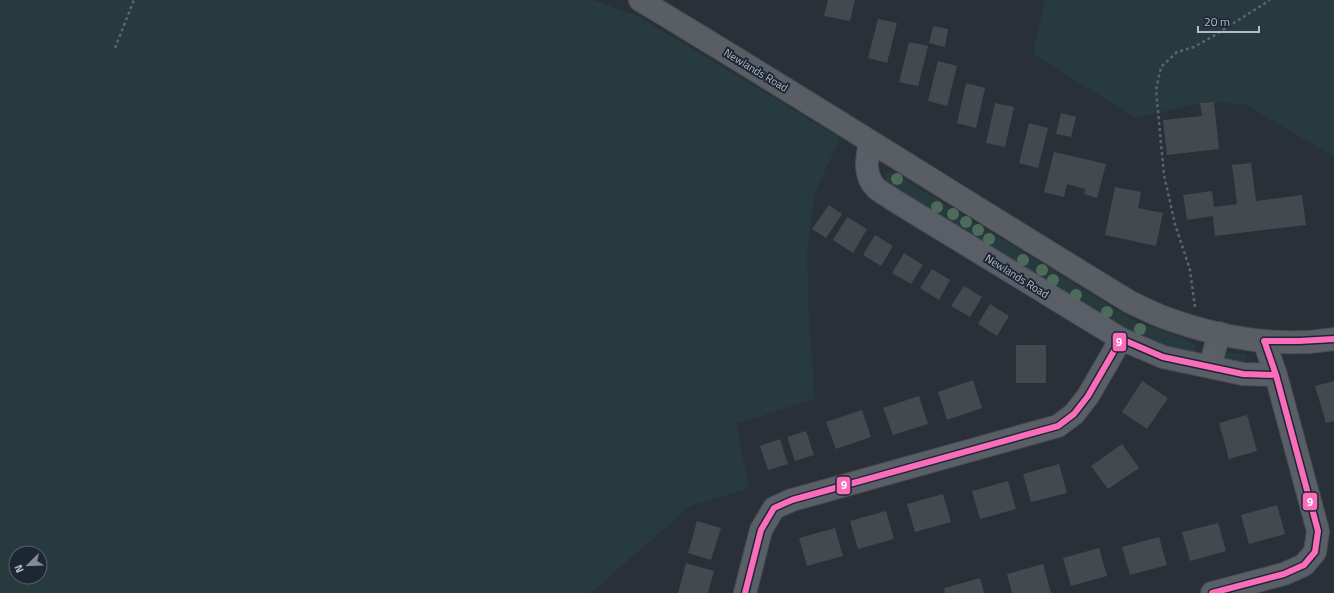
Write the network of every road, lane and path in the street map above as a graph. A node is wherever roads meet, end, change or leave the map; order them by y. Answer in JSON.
{"nodes":[{"id":1,"x":134,"y":0,"type":"edge"},
{"id":2,"x":640,"y":0,"type":"edge"},
{"id":3,"x":1270,"y":0,"type":"edge"},
{"id":4,"x":116,"y":48,"type":"dead end"},
{"id":5,"x":870,"y":142,"type":"junction"},
{"id":6,"x":1209,"y":331,"type":"junction"},
{"id":7,"x":1121,"y":339,"type":"junction"},
{"id":8,"x":1334,"y":339,"type":"edge"},
{"id":9,"x":1264,"y":341,"type":"junction"},
{"id":10,"x":1210,"y":367,"type":"junction"},
{"id":11,"x":1276,"y":375,"type":"junction"},
{"id":12,"x":745,"y":593,"type":"edge"},
{"id":13,"x":1212,"y":593,"type":"edge"}],
"edges":[{"from":1,"to":4,"type":"path"},
{"from":2,"to":5,"type":"street","name":"Newlands Road"},
{"from":3,"to":6,"type":"path"},
{"from":5,"to":6,"type":"street","name":"Newlands Road"},
{"from":5,"to":7,"type":"street","name":"Newlands Road"},
{"from":6,"to":9,"type":"street","name":"Newlands Road"},
{"from":6,"to":10,"type":"street"},
{"from":7,"to":10,"type":"street","name":"Newlands Road"},
{"from":7,"to":12,"type":"street"},
{"from":8,"to":9,"type":"street","name":"Newlands Road"},
{"from":9,"to":11,"type":"street"},
{"from":10,"to":11,"type":"street","name":"Newlands Road"},
{"from":11,"to":13,"type":"street"}]}
